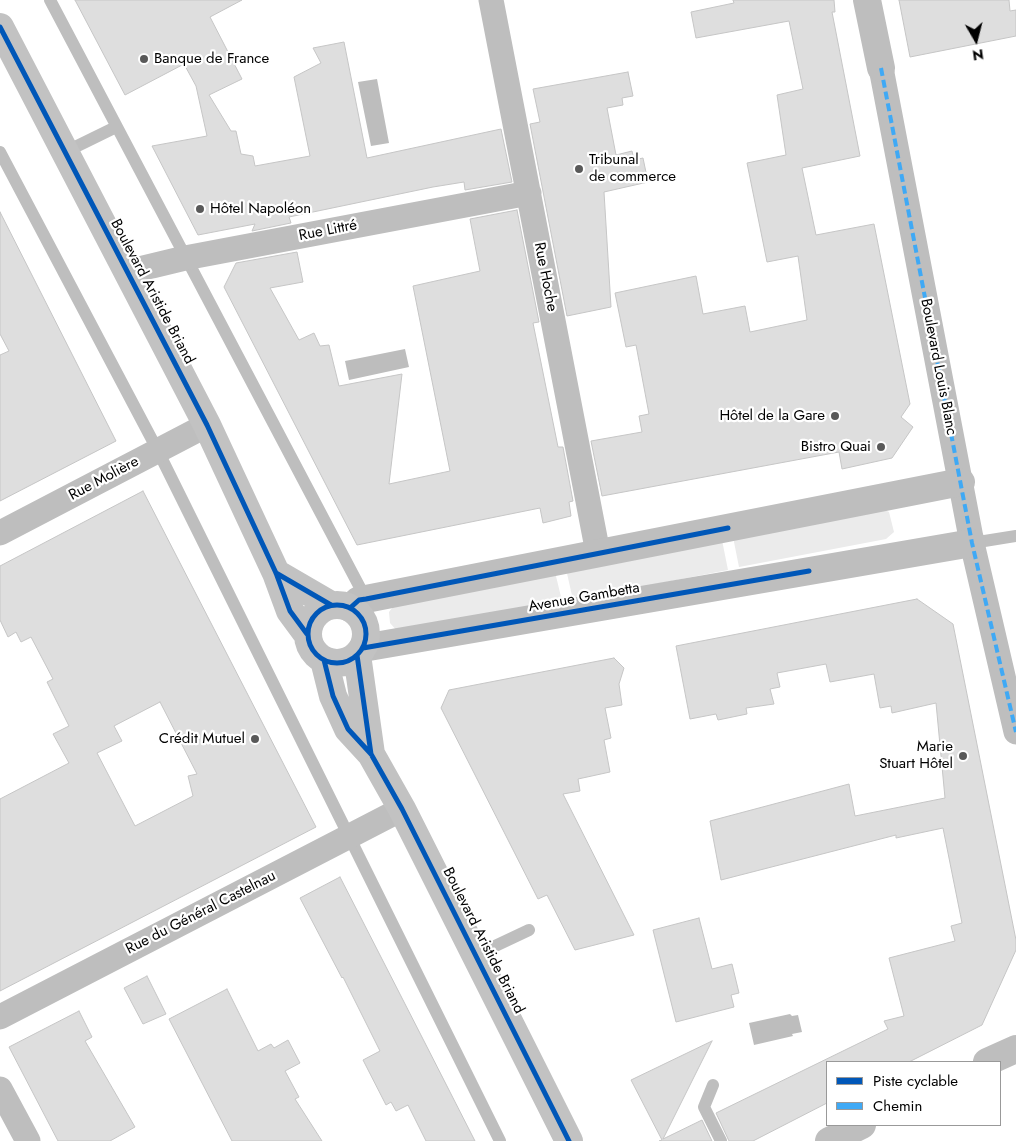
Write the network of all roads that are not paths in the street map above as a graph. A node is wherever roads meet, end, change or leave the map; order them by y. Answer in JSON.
{"nodes":[{"id":1,"x":50,"y":0,"type":"edge"},
{"id":2,"x":491,"y":0,"type":"edge"},
{"id":3,"x":868,"y":0,"type":"edge"},
{"id":4,"x":0,"y":27,"type":"edge"},
{"id":5,"x":881,"y":68,"type":"joint"},
{"id":6,"x":116,"y":126,"type":"junction"},
{"id":7,"x":0,"y":152,"type":"edge"},
{"id":8,"x":66,"y":152,"type":"junction"},
{"id":9,"x":529,"y":193,"type":"junction"},
{"id":10,"x":185,"y":258,"type":"junction"},
{"id":11,"x":127,"y":272,"type":"junction"},
{"id":12,"x":207,"y":425,"type":"junction"},
{"id":13,"x":158,"y":451,"type":"junction"},
{"id":14,"x":961,"y":482,"type":"junction"},
{"id":15,"x":0,"y":533,"type":"edge"},
{"id":16,"x":1016,"y":536,"type":"edge"},
{"id":17,"x":972,"y":543,"type":"junction"},
{"id":18,"x":598,"y":553,"type":"junction"},
{"id":19,"x":276,"y":573,"type":"junction"},
{"id":20,"x":349,"y":604,"type":"junction"},
{"id":21,"x":308,"y":634,"type":"junction"},
{"id":22,"x":360,"y":652,"type":"junction"},
{"id":23,"x":324,"y":660,"type":"junction"},
{"id":24,"x":1016,"y":732,"type":"edge"},
{"id":25,"x":371,"y":754,"type":"junction"},
{"id":26,"x":402,"y":810,"type":"junction"},
{"id":27,"x":349,"y":837,"type":"junction"},
{"id":28,"x":529,"y":930,"type":"dead end"},
{"id":29,"x":476,"y":955,"type":"junction"},
{"id":30,"x":0,"y":1017,"type":"edge"},
{"id":31,"x":1016,"y":1049,"type":"edge"},
{"id":32,"x":989,"y":1061,"type":"edge"},
{"id":33,"x":713,"y":1085,"type":"dead end"},
{"id":34,"x":0,"y":1089,"type":"edge"},
{"id":35,"x":860,"y":1126,"type":"edge"},
{"id":36,"x":28,"y":1141,"type":"edge"},
{"id":37,"x":500,"y":1141,"type":"edge"},
{"id":38,"x":569,"y":1141,"type":"edge"},
{"id":39,"x":721,"y":1141,"type":"edge"},
{"id":40,"x":830,"y":1141,"type":"edge"}],
"edges":[{"from":1,"to":6,"type":"lane"},
{"from":2,"to":9,"type":"street","name":"Rue Hoche"},
{"from":3,"to":5,"type":"street","name":"Boulevard Louis Blanc"},
{"from":4,"to":8,"type":"main road","name":"Boulevard Aristide Briand"},
{"from":5,"to":14,"type":"street","name":"Boulevard Louis Blanc"},
{"from":6,"to":8,"type":"lane"},
{"from":6,"to":10,"type":"lane"},
{"from":7,"to":13,"type":"lane"},
{"from":8,"to":11,"type":"main road","name":"Boulevard Aristide Briand"},
{"from":9,"to":10,"type":"street","name":"Rue Littré"},
{"from":9,"to":18,"type":"street","name":"Rue Hoche"},
{"from":10,"to":11,"type":"street","name":"Rue Littré"},
{"from":10,"to":20,"type":"lane"},
{"from":11,"to":12,"type":"main road","name":"Boulevard Aristide Briand"},
{"from":12,"to":13,"type":"street","name":"Rue Molière"},
{"from":12,"to":19,"type":"main road","name":"Boulevard Aristide Briand"},
{"from":13,"to":15,"type":"street","name":"Rue Molière"},
{"from":13,"to":27,"type":"lane"},
{"from":14,"to":17,"type":"street","name":"Boulevard Louis Blanc"},
{"from":14,"to":18,"type":"street"},
{"from":16,"to":17,"type":"lane"},
{"from":17,"to":22,"type":"street","name":"Avenue Gambetta"},
{"from":17,"to":24,"type":"street","name":"Boulevard Louis Blanc"},
{"from":18,"to":20,"type":"street"},
{"from":19,"to":20,"type":"main road"},
{"from":19,"to":21,"type":"main road","name":"Boulevard Aristide Briand"},
{"from":20,"to":21,"type":"main road"},
{"from":20,"to":22,"type":"main road"},
{"from":21,"to":23,"type":"main road"},
{"from":22,"to":23,"type":"main road"},
{"from":22,"to":25,"type":"main road","name":"Boulevard Aristide Briand"},
{"from":23,"to":25,"type":"main road","name":"Boulevard Aristide Briand"},
{"from":25,"to":26,"type":"main road","name":"Boulevard Aristide Briand"},
{"from":26,"to":27,"type":"street","name":"Rue du Général Castelnau"},
{"from":26,"to":29,"type":"main road","name":"Boulevard Aristide Briand"},
{"from":27,"to":30,"type":"street","name":"Rue du Général Castelnau"},
{"from":27,"to":37,"type":"lane"},
{"from":28,"to":29,"type":"lane"},
{"from":29,"to":38,"type":"main road","name":"Boulevard Aristide Briand"},
{"from":31,"to":32,"type":"street"},
{"from":33,"to":39,"type":"lane"},
{"from":34,"to":36,"type":"street"},
{"from":35,"to":40,"type":"street"}]}
